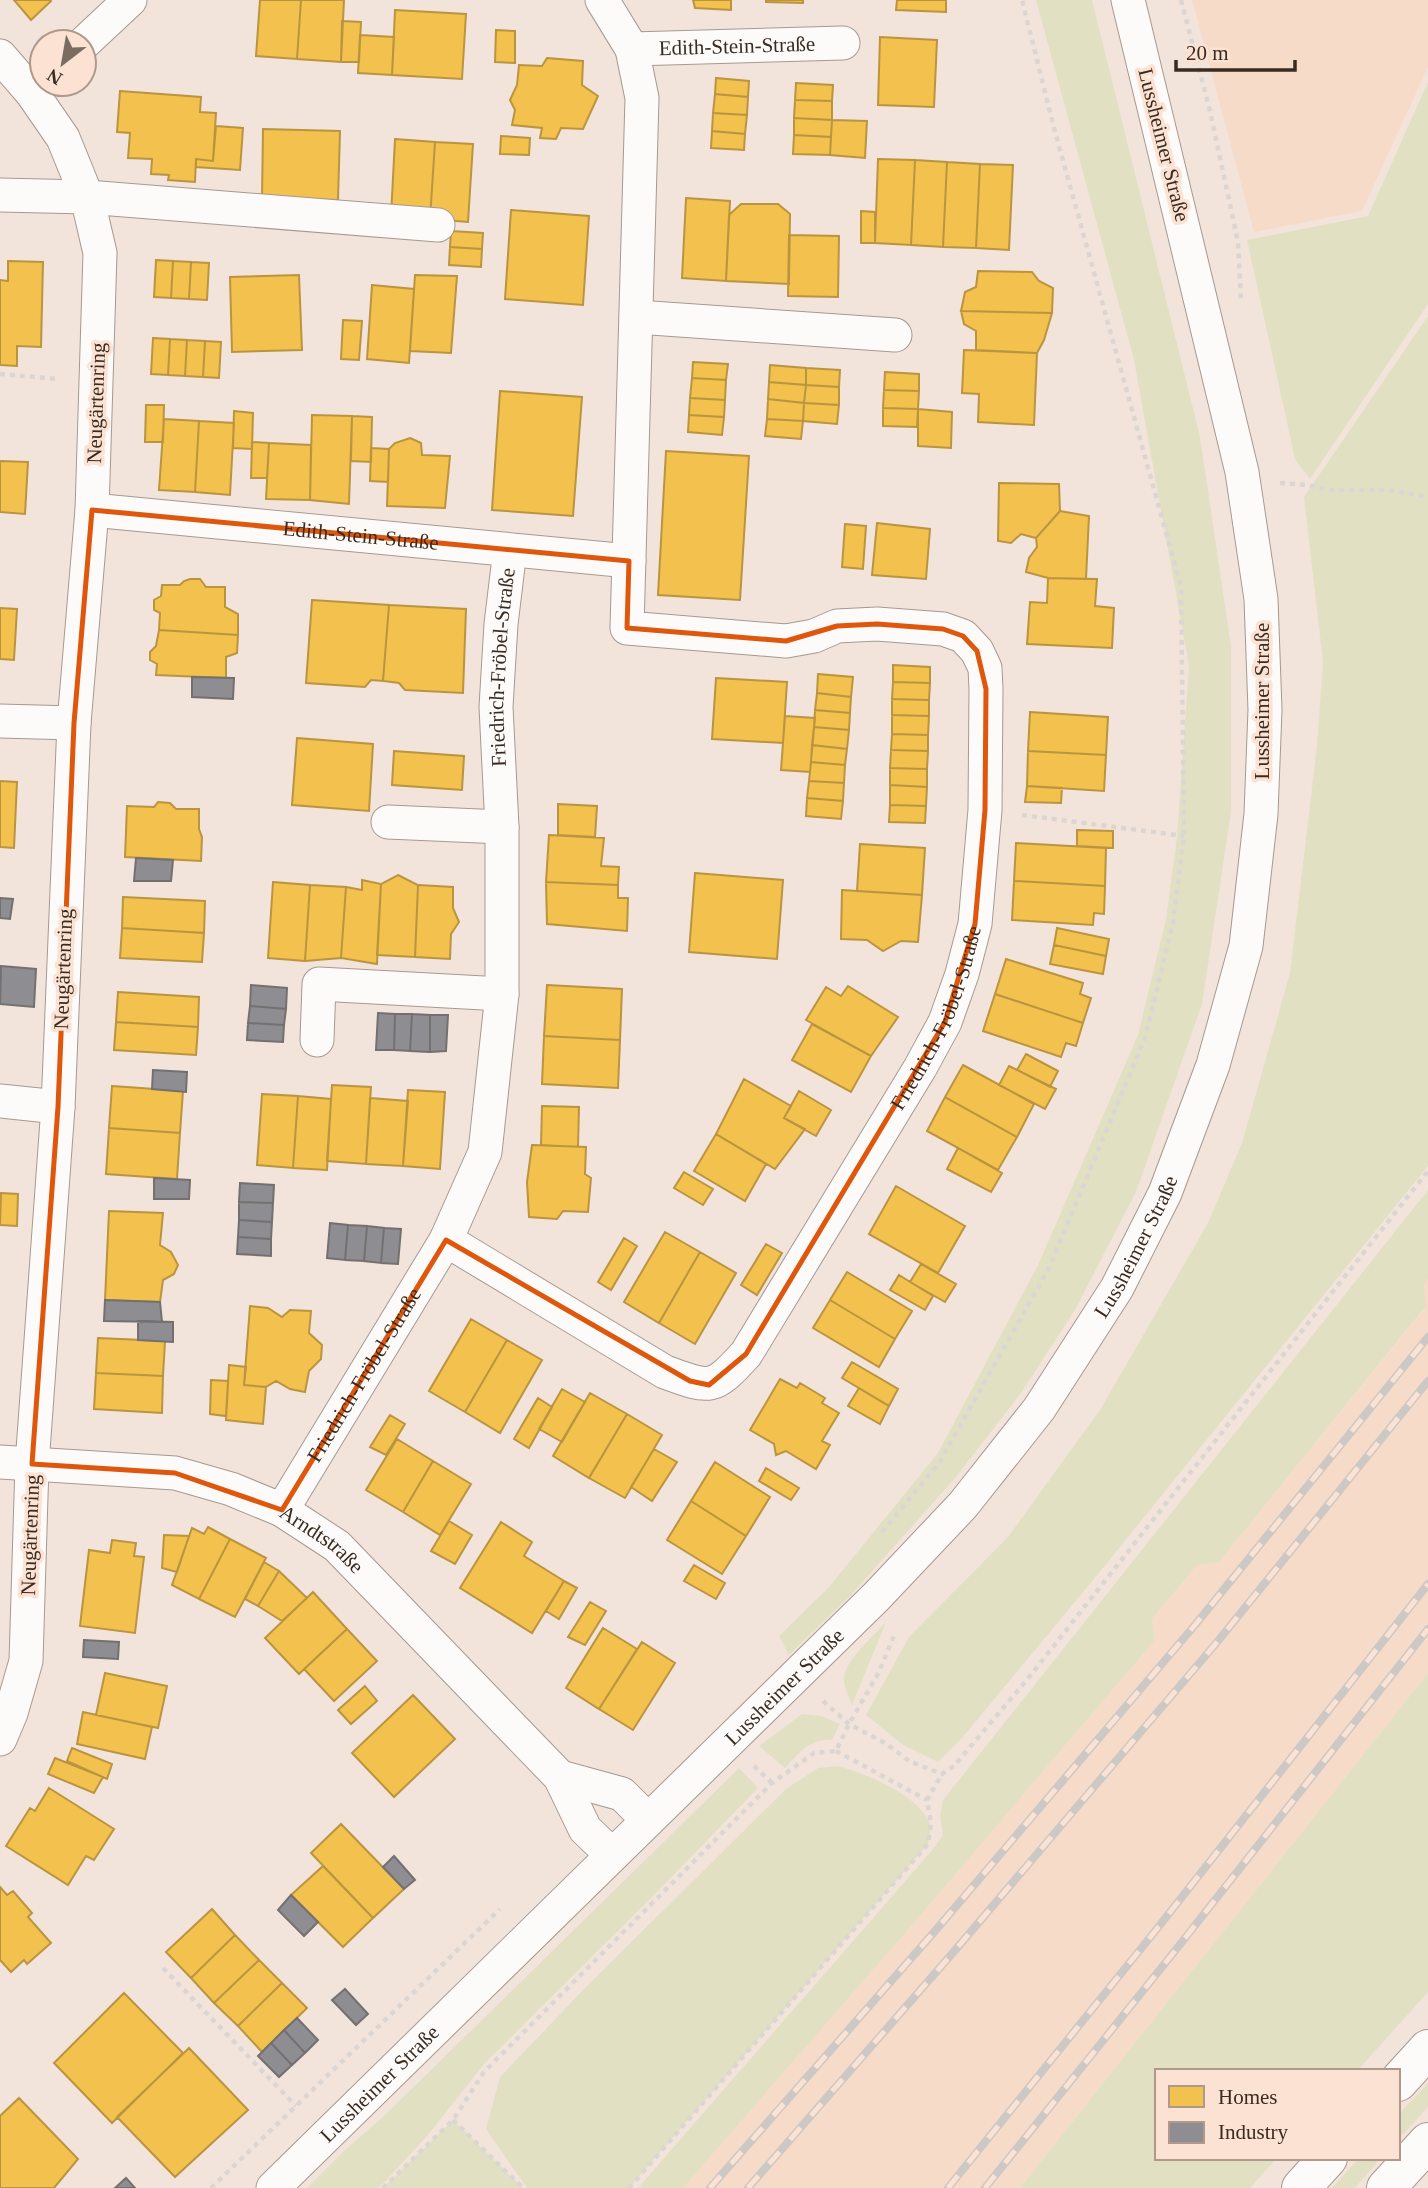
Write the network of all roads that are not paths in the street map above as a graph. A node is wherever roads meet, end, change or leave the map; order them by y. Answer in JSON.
{"nodes":[{"id":1,"x":130,"y":0,"type":"edge"},
{"id":2,"x":602,"y":0,"type":"edge"},
{"id":3,"x":1128,"y":0,"type":"edge"},
{"id":4,"x":98,"y":30,"type":"edge"},
{"id":5,"x":843,"y":43,"type":"dead end"},
{"id":6,"x":632,"y":49,"type":"junction"},
{"id":7,"x":0,"y":56,"type":"edge"},
{"id":8,"x":28,"y":80,"type":"edge"},
{"id":9,"x":42,"y":98,"type":"edge"},
{"id":10,"x":0,"y":195,"type":"edge"},
{"id":11,"x":87,"y":197,"type":"junction"},
{"id":12,"x":438,"y":225,"type":"dead end"},
{"id":13,"x":637,"y":317,"type":"junction"},
{"id":14,"x":895,"y":335,"type":"dead end"},
{"id":15,"x":92,"y":510,"type":"junction"},
{"id":16,"x":510,"y":550,"type":"junction"},
{"id":17,"x":629,"y":561,"type":"junction"},
{"id":18,"x":627,"y":628,"type":"joint"},
{"id":19,"x":0,"y":721,"type":"edge"},
{"id":20,"x":74,"y":723,"type":"junction"},
{"id":21,"x":388,"y":822,"type":"dead end"},
{"id":22,"x":502,"y":827,"type":"junction"},
{"id":23,"x":502,"y":994,"type":"junction"},
{"id":24,"x":317,"y":1040,"type":"dead end"},
{"id":25,"x":0,"y":1101,"type":"edge"},
{"id":26,"x":58,"y":1107,"type":"junction"},
{"id":27,"x":446,"y":1240,"type":"junction"},
{"id":28,"x":16,"y":1463,"type":"edge"},
{"id":29,"x":282,"y":1510,"type":"junction"},
{"id":30,"x":0,"y":1739,"type":"edge"},
{"id":31,"x":560,"y":1777,"type":"junction"},
{"id":32,"x":648,"y":1820,"type":"junction"},
{"id":33,"x":612,"y":1855,"type":"junction"},
{"id":34,"x":1428,"y":2049,"type":"edge"},
{"id":35,"x":1400,"y":2080,"type":"edge"},
{"id":36,"x":1428,"y":2142,"type":"edge"},
{"id":37,"x":1326,"y":2160,"type":"edge"},
{"id":38,"x":273,"y":2188,"type":"edge"},
{"id":39,"x":1301,"y":2188,"type":"edge"},
{"id":40,"x":1386,"y":2188,"type":"edge"}],
"edges":[{"from":1,"to":4,"type":"street"},
{"from":2,"to":6,"type":"street","name":"Edith-Stein-Straße"},
{"from":3,"to":32,"type":"street","name":"Lussheimer Straße"},
{"from":5,"to":6,"type":"street","name":"Edith-Stein-Straße"},
{"from":6,"to":13,"type":"street","name":"Edith-Stein-Straße"},
{"from":7,"to":8,"type":"street","name":"Neugärtenring"},
{"from":9,"to":11,"type":"street","name":"Neugärtenring"},
{"from":10,"to":11,"type":"street"},
{"from":11,"to":12,"type":"street"},
{"from":11,"to":15,"type":"street","name":"Neugärtenring"},
{"from":13,"to":14,"type":"street"},
{"from":13,"to":17,"type":"street","name":"Edith-Stein-Straße"},
{"from":15,"to":16,"type":"street","name":"Edith-Stein-Straße"},
{"from":15,"to":20,"type":"street","name":"Neugärtenring"},
{"from":16,"to":17,"type":"street","name":"Edith-Stein-Straße"},
{"from":16,"to":22,"type":"street","name":"Friedrich-Fröbel-Straße"},
{"from":17,"to":18,"type":"street","name":"Edith-Stein-Straße"},
{"from":18,"to":27,"type":"street","name":"Friedrich-Fröbel-Straße"},
{"from":19,"to":20,"type":"street"},
{"from":20,"to":26,"type":"street","name":"Neugärtenring"},
{"from":21,"to":22,"type":"street"},
{"from":22,"to":23,"type":"street","name":"Friedrich-Fröbel-Straße"},
{"from":23,"to":24,"type":"street"},
{"from":23,"to":27,"type":"street","name":"Friedrich-Fröbel-Straße"},
{"from":25,"to":26,"type":"street"},
{"from":26,"to":28,"type":"street","name":"Neugärtenring"},
{"from":27,"to":29,"type":"street","name":"Friedrich-Fröbel-Straße"},
{"from":28,"to":29,"type":"street","name":"Arndtstraße"},
{"from":28,"to":30,"type":"street","name":"Neugärtenring"},
{"from":29,"to":31,"type":"street","name":"Arndtstraße"},
{"from":31,"to":32,"type":"street"},
{"from":31,"to":33,"type":"street","name":"Arndtstraße"},
{"from":32,"to":33,"type":"street","name":"Lussheimer Straße"},
{"from":33,"to":38,"type":"street","name":"Lussheimer Straße"},
{"from":34,"to":35,"type":"highway"},
{"from":36,"to":40,"type":"highway"},
{"from":37,"to":39,"type":"highway"}]}
